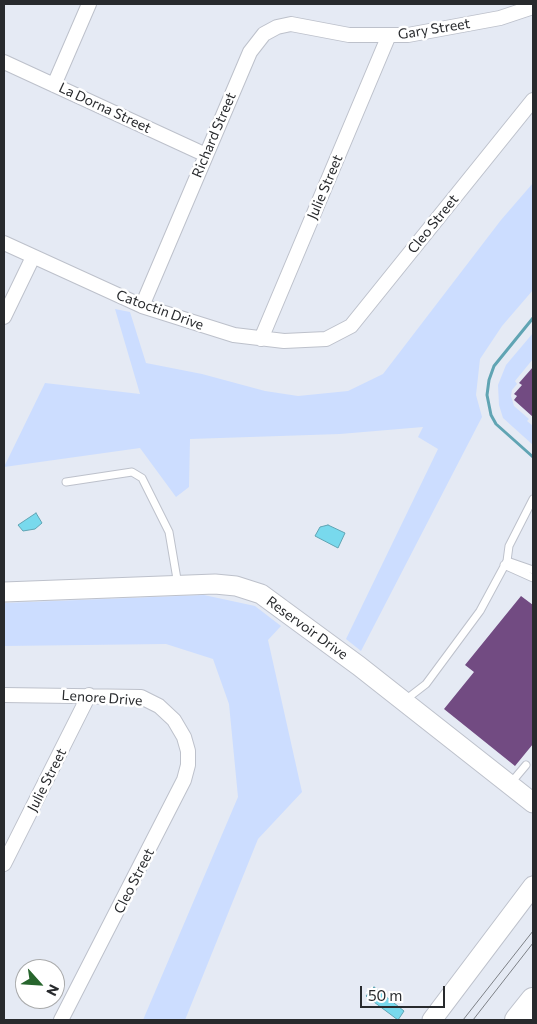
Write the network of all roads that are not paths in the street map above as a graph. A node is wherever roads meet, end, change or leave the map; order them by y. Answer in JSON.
{"nodes":[{"id":1,"x":89,"y":4,"type":"edge"},
{"id":2,"x":533,"y":7,"type":"edge"},
{"id":3,"x":334,"y":32,"type":"joint"},
{"id":4,"x":389,"y":36,"type":"junction"},
{"id":5,"x":4,"y":62,"type":"edge"},
{"id":6,"x":54,"y":85,"type":"junction"},
{"id":7,"x":533,"y":100,"type":"edge"},
{"id":8,"x":206,"y":155,"type":"junction"},
{"id":9,"x":4,"y":243,"type":"edge"},
{"id":10,"x":33,"y":257,"type":"junction"},
{"id":11,"x":142,"y":306,"type":"junction"},
{"id":12,"x":4,"y":317,"type":"edge"},
{"id":13,"x":261,"y":339,"type":"junction"},
{"id":14,"x":326,"y":339,"type":"joint"},
{"id":15,"x":66,"y":482,"type":"dead end"},
{"id":16,"x":533,"y":499,"type":"edge"},
{"id":17,"x":506,"y":563,"type":"junction"},
{"id":18,"x":533,"y":570,"type":"edge"},
{"id":19,"x":533,"y":578,"type":"edge"},
{"id":20,"x":178,"y":585,"type":"junction"},
{"id":21,"x":4,"y":592,"type":"edge"},
{"id":22,"x":4,"y":695,"type":"edge"},
{"id":23,"x":89,"y":695,"type":"junction"},
{"id":24,"x":404,"y":701,"type":"junction"},
{"id":25,"x":184,"y":737,"type":"joint"},
{"id":26,"x":526,"y":765,"type":"dead end"},
{"id":27,"x":510,"y":784,"type":"junction"},
{"id":28,"x":533,"y":803,"type":"edge"},
{"id":29,"x":4,"y":864,"type":"edge"},
{"id":30,"x":533,"y":886,"type":"edge"},
{"id":31,"x":533,"y":1000,"type":"edge"},
{"id":32,"x":61,"y":1020,"type":"edge"},
{"id":33,"x":432,"y":1020,"type":"edge"},
{"id":34,"x":517,"y":1020,"type":"edge"}],
"edges":[{"from":1,"to":6,"type":"street"},
{"from":2,"to":4,"type":"street","name":"Gary Street"},
{"from":3,"to":4,"type":"street","name":"Gary Street"},
{"from":3,"to":8,"type":"street","name":"Richard Street"},
{"from":4,"to":13,"type":"street","name":"Julie Street"},
{"from":5,"to":6,"type":"street","name":"La Dorna Street"},
{"from":6,"to":8,"type":"street","name":"La Dorna Street"},
{"from":7,"to":14,"type":"street","name":"Cleo Street"},
{"from":8,"to":11,"type":"street","name":"Richard Street"},
{"from":9,"to":10,"type":"street","name":"Catoctin Drive"},
{"from":10,"to":11,"type":"street","name":"Catoctin Drive"},
{"from":10,"to":12,"type":"street"},
{"from":11,"to":13,"type":"street","name":"Catoctin Drive"},
{"from":13,"to":14,"type":"street","name":"Catoctin Drive"},
{"from":15,"to":20,"type":"lane"},
{"from":16,"to":17,"type":"lane"},
{"from":17,"to":18,"type":"lane"},
{"from":17,"to":19,"type":"lane"},
{"from":17,"to":24,"type":"lane"},
{"from":20,"to":21,"type":"street","name":"Reservoir Drive"},
{"from":20,"to":24,"type":"street","name":"Reservoir Drive"},
{"from":22,"to":23,"type":"street","name":"Lenore Drive"},
{"from":23,"to":25,"type":"street","name":"Lenore Drive"},
{"from":23,"to":29,"type":"street","name":"Julie Street"},
{"from":24,"to":27,"type":"street","name":"Reservoir Drive"},
{"from":25,"to":32,"type":"street","name":"Cleo Street"},
{"from":26,"to":27,"type":"lane"},
{"from":27,"to":28,"type":"street","name":"Reservoir Drive"},
{"from":30,"to":33,"type":"street"},
{"from":31,"to":34,"type":"highway"}]}
